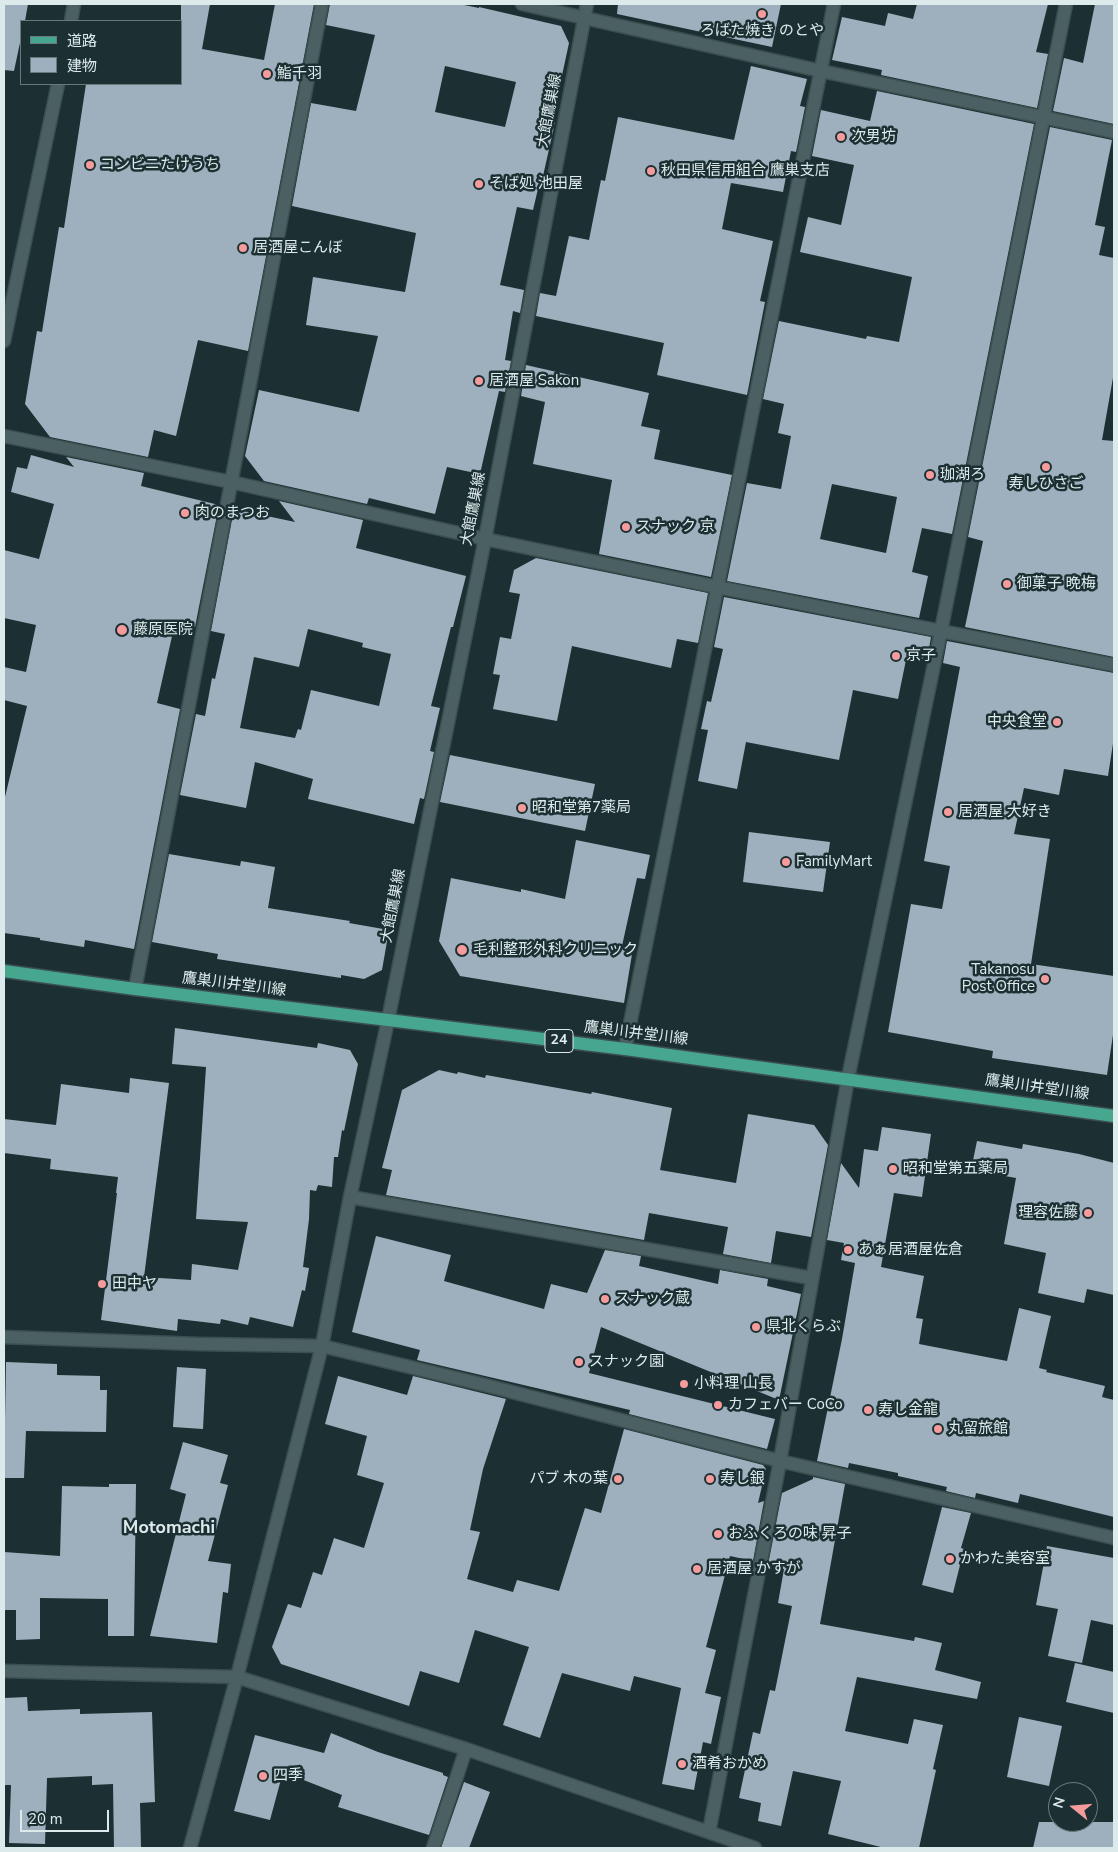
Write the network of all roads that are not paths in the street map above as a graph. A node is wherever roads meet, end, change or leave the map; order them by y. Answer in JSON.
{"nodes":[{"id":1,"x":74,"y":4,"type":"edge"},
{"id":2,"x":322,"y":4,"type":"edge"},
{"id":3,"x":522,"y":4,"type":"edge"},
{"id":4,"x":587,"y":4,"type":"edge"},
{"id":5,"x":834,"y":4,"type":"edge"},
{"id":6,"x":1066,"y":4,"type":"edge"},
{"id":7,"x":584,"y":17,"type":"junction"},
{"id":8,"x":71,"y":20,"type":"edge"},
{"id":9,"x":821,"y":71,"type":"junction"},
{"id":10,"x":58,"y":85,"type":"edge"},
{"id":11,"x":1044,"y":116,"type":"junction"},
{"id":12,"x":1114,"y":132,"type":"edge"},
{"id":13,"x":4,"y":341,"type":"edge"},
{"id":14,"x":4,"y":436,"type":"edge"},
{"id":15,"x":231,"y":482,"type":"junction"},
{"id":16,"x":485,"y":538,"type":"junction"},
{"id":17,"x":717,"y":587,"type":"junction"},
{"id":18,"x":941,"y":631,"type":"junction"},
{"id":19,"x":1114,"y":665,"type":"edge"},
{"id":20,"x":4,"y":971,"type":"edge"},
{"id":21,"x":135,"y":989,"type":"junction"},
{"id":22,"x":388,"y":1020,"type":"junction"},
{"id":23,"x":624,"y":1049,"type":"junction"},
{"id":24,"x":848,"y":1078,"type":"junction"},
{"id":25,"x":1114,"y":1116,"type":"edge"},
{"id":26,"x":350,"y":1197,"type":"junction"},
{"id":27,"x":811,"y":1278,"type":"junction"},
{"id":28,"x":4,"y":1337,"type":"edge"},
{"id":29,"x":322,"y":1346,"type":"junction"},
{"id":30,"x":780,"y":1461,"type":"junction"},
{"id":31,"x":1114,"y":1538,"type":"edge"},
{"id":32,"x":4,"y":1671,"type":"edge"},
{"id":33,"x":237,"y":1677,"type":"junction"},
{"id":34,"x":466,"y":1749,"type":"junction"},
{"id":35,"x":709,"y":1832,"type":"junction"},
{"id":36,"x":190,"y":1848,"type":"edge"},
{"id":37,"x":433,"y":1848,"type":"edge"},
{"id":38,"x":755,"y":1848,"type":"edge"}],
"edges":[{"from":1,"to":8,"type":"street"},
{"from":2,"to":15,"type":"street"},
{"from":3,"to":7,"type":"street"},
{"from":4,"to":7,"type":"street","name":"大館鷹巣線"},
{"from":5,"to":9,"type":"street"},
{"from":6,"to":11,"type":"street"},
{"from":7,"to":9,"type":"street"},
{"from":7,"to":16,"type":"street","name":"大館鷹巣線"},
{"from":9,"to":11,"type":"street"},
{"from":9,"to":17,"type":"street"},
{"from":10,"to":13,"type":"street"},
{"from":11,"to":12,"type":"street"},
{"from":11,"to":18,"type":"street"},
{"from":14,"to":15,"type":"street"},
{"from":15,"to":16,"type":"street"},
{"from":15,"to":21,"type":"street"},
{"from":16,"to":17,"type":"street"},
{"from":16,"to":22,"type":"street","name":"大館鷹巣線"},
{"from":17,"to":18,"type":"street"},
{"from":17,"to":23,"type":"street"},
{"from":18,"to":19,"type":"street"},
{"from":18,"to":24,"type":"street"},
{"from":20,"to":21,"type":"main road","name":"鷹巣川井堂川線","number":"24"},
{"from":21,"to":22,"type":"main road","name":"鷹巣川井堂川線","number":"24"},
{"from":22,"to":23,"type":"main road","name":"鷹巣川井堂川線","number":"24"},
{"from":22,"to":26,"type":"street","name":"大館鷹巣線"},
{"from":23,"to":24,"type":"main road","name":"鷹巣川井堂川線","number":"24"},
{"from":24,"to":25,"type":"main road","name":"鷹巣川井堂川線","number":"24"},
{"from":24,"to":27,"type":"street"},
{"from":26,"to":27,"type":"street"},
{"from":26,"to":29,"type":"street","name":"大館鷹巣線"},
{"from":27,"to":30,"type":"street"},
{"from":28,"to":29,"type":"street"},
{"from":29,"to":30,"type":"street"},
{"from":29,"to":33,"type":"street","name":"大館鷹巣線"},
{"from":30,"to":31,"type":"street"},
{"from":30,"to":35,"type":"street"},
{"from":32,"to":33,"type":"street"},
{"from":33,"to":34,"type":"street"},
{"from":33,"to":36,"type":"street","name":"大館鷹巣線"},
{"from":34,"to":35,"type":"street"},
{"from":34,"to":37,"type":"street"},
{"from":35,"to":38,"type":"street"}]}
